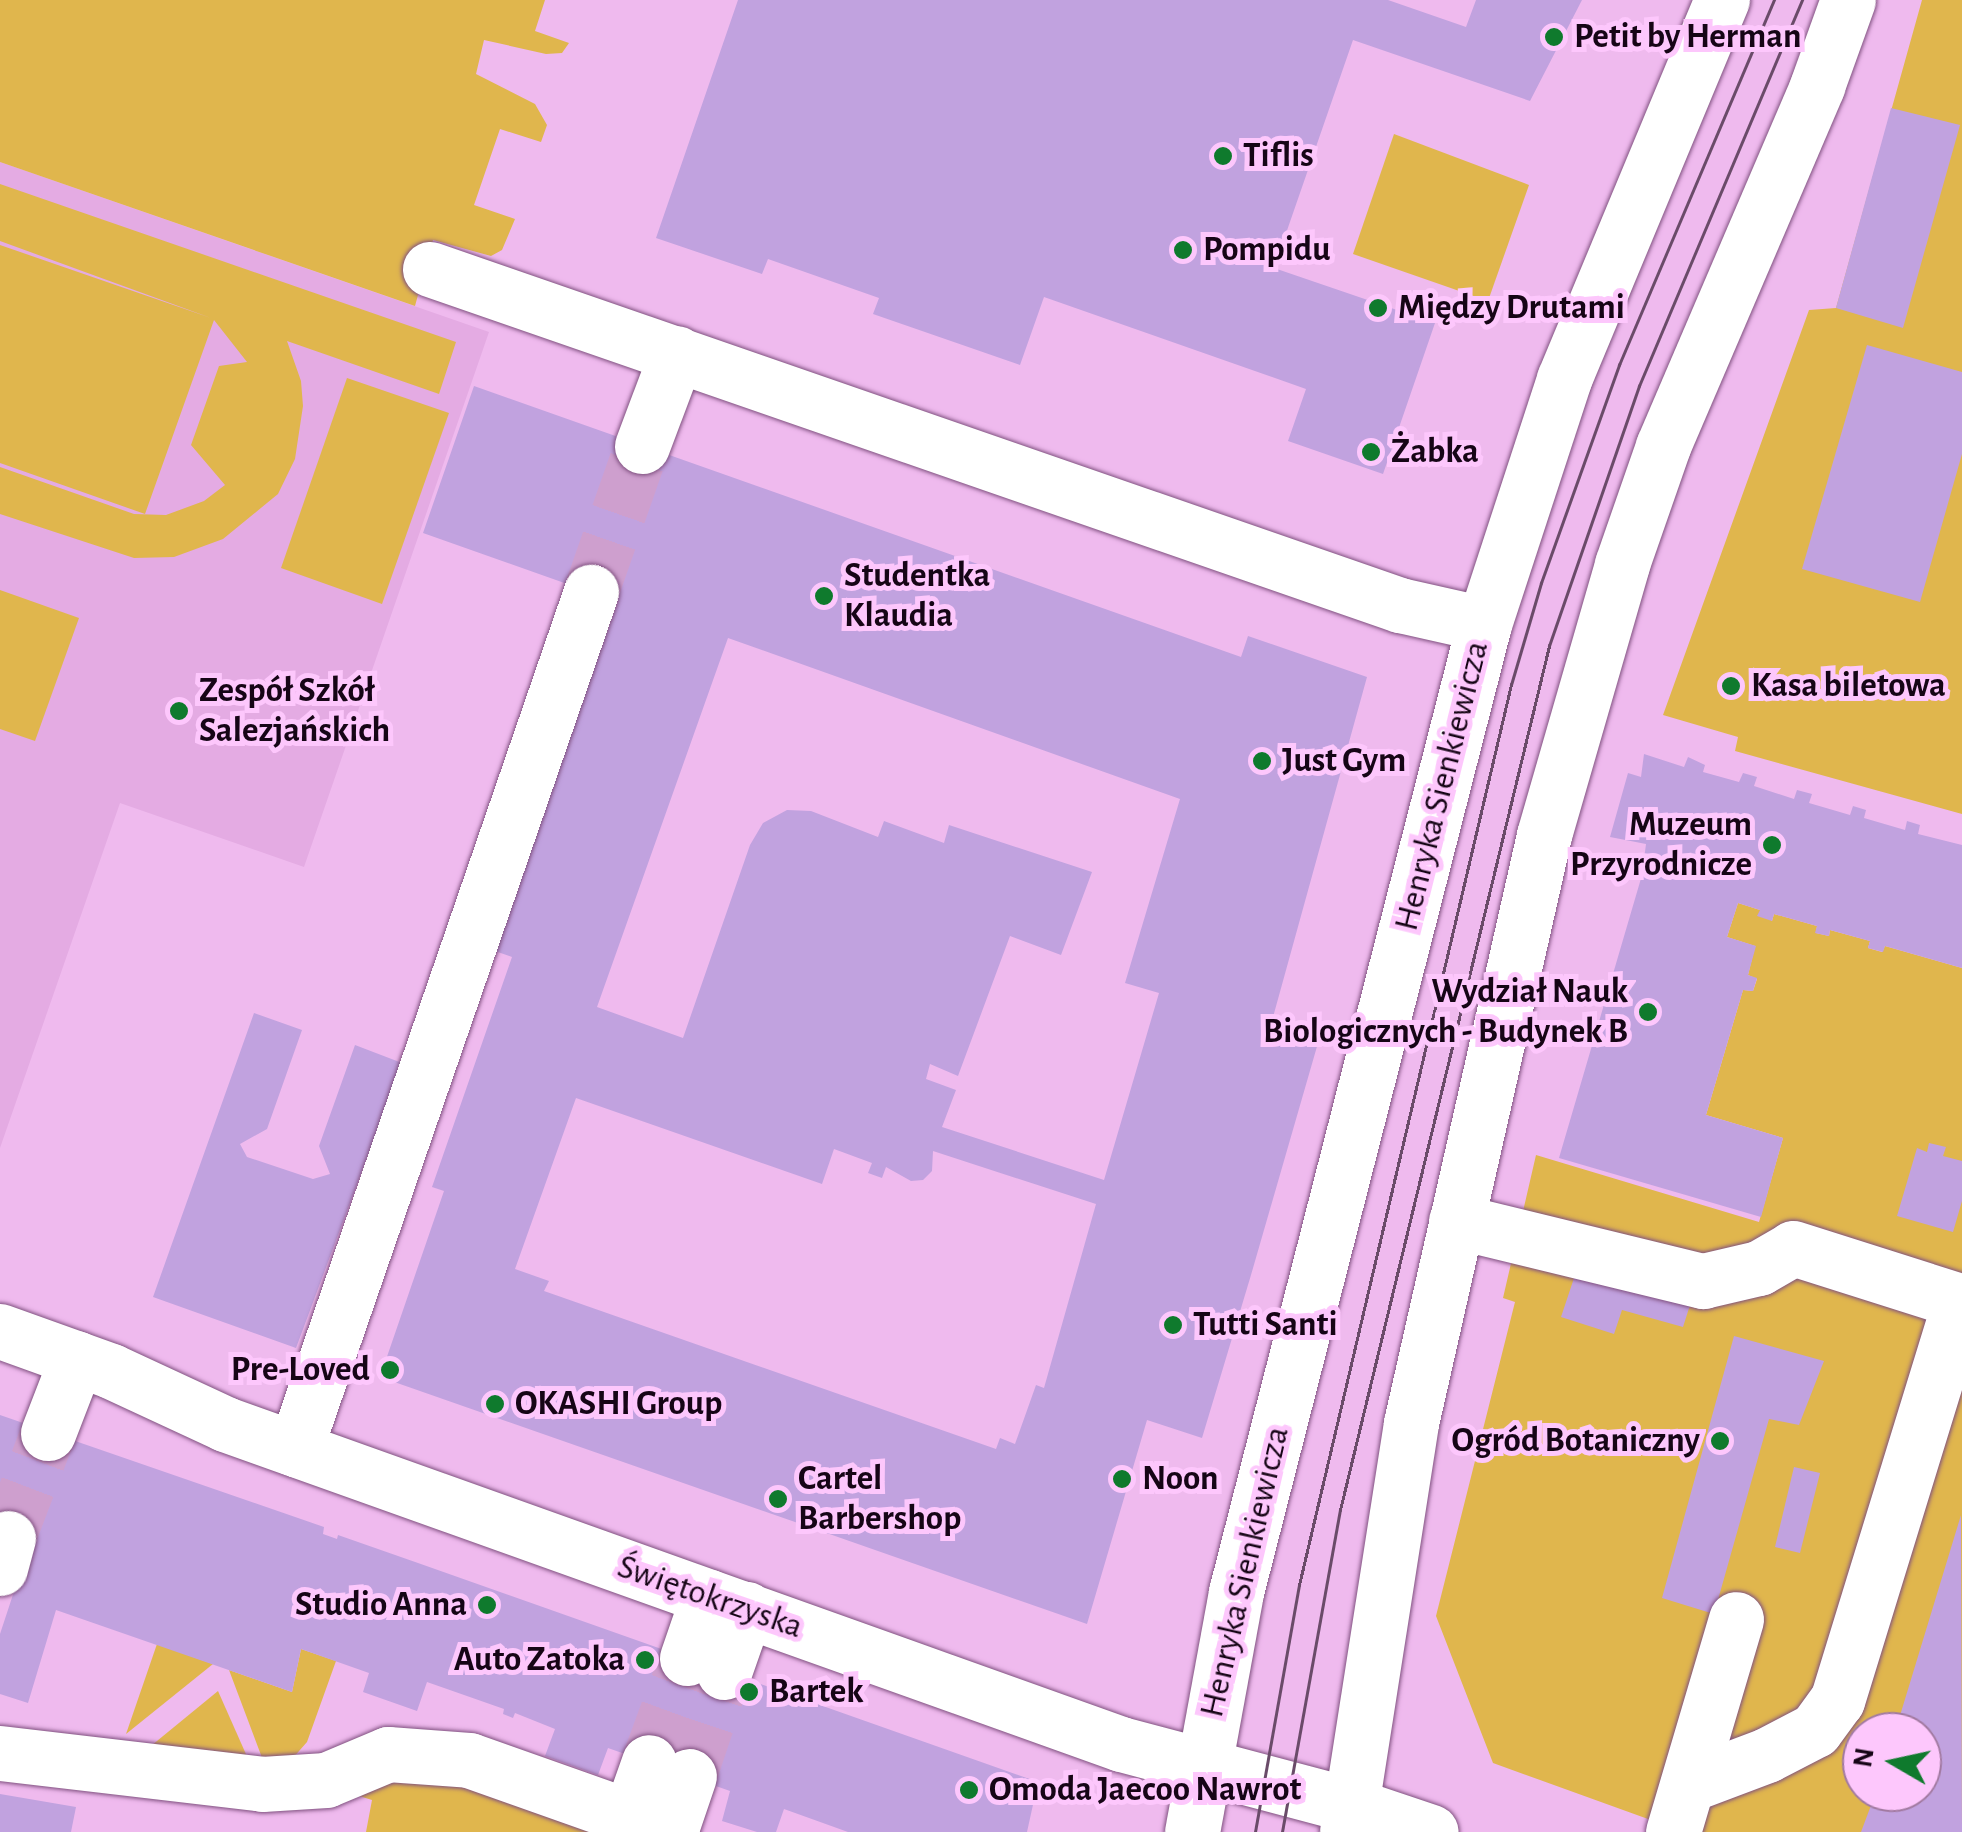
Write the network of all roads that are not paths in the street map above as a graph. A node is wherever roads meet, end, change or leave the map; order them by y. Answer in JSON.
{"nodes":[{"id":1,"x":1722,"y":0,"type":"edge"},
{"id":2,"x":1848,"y":0,"type":"edge"},
{"id":3,"x":430,"y":270,"type":"dead end"},
{"id":4,"x":677,"y":353,"type":"junction"},
{"id":5,"x":642,"y":446,"type":"tunnel mouth"},
{"id":6,"x":590,"y":592,"type":"tunnel mouth"},
{"id":7,"x":1484,"y":624,"type":"junction"},
{"id":8,"x":1456,"y":1221,"type":"junction"},
{"id":9,"x":0,"y":1331,"type":"edge"},
{"id":10,"x":77,"y":1358,"type":"junction"},
{"id":11,"x":48,"y":1432,"type":"tunnel mouth"},
{"id":12,"x":295,"y":1449,"type":"junction"},
{"id":13,"x":727,"y":1603,"type":"junction"},
{"id":14,"x":1736,"y":1618,"type":"dead end"},
{"id":15,"x":706,"y":1665,"type":"tunnel mouth"},
{"id":16,"x":0,"y":1753,"type":"edge"},
{"id":17,"x":1202,"y":1766,"type":"junction"},
{"id":18,"x":669,"y":1769,"type":"tunnel mouth"},
{"id":19,"x":1680,"y":1809,"type":"edge"},
{"id":20,"x":1349,"y":1818,"type":"edge"},
{"id":21,"x":657,"y":1826,"type":"edge"},
{"id":22,"x":1192,"y":1832,"type":"edge"},
{"id":23,"x":1430,"y":1832,"type":"edge"}],
"edges":[{"from":1,"to":7,"type":"street","name":"Henryka Sienkiewicza"},
{"from":2,"to":8,"type":"street"},
{"from":3,"to":4,"type":"street"},
{"from":4,"to":5,"type":"street"},
{"from":4,"to":7,"type":"street"},
{"from":6,"to":12,"type":"street"},
{"from":7,"to":17,"type":"street","name":"Henryka Sienkiewicza"},
{"from":8,"to":19,"type":"street"},
{"from":8,"to":20,"type":"street"},
{"from":9,"to":10,"type":"street","name":"Świętokrzyska"},
{"from":10,"to":11,"type":"street"},
{"from":10,"to":12,"type":"street","name":"Świętokrzyska"},
{"from":12,"to":13,"type":"street","name":"Świętokrzyska"},
{"from":13,"to":15,"type":"street"},
{"from":13,"to":17,"type":"street","name":"Świętokrzyska"},
{"from":14,"to":19,"type":"street"},
{"from":16,"to":21,"type":"street"},
{"from":17,"to":20,"type":"street","name":"Świętokrzyska"},
{"from":17,"to":22,"type":"street","name":"Henryka Sienkiewicza"},
{"from":18,"to":21,"type":"street"},
{"from":20,"to":23,"type":"street","name":"Świętokrzyska"}]}
